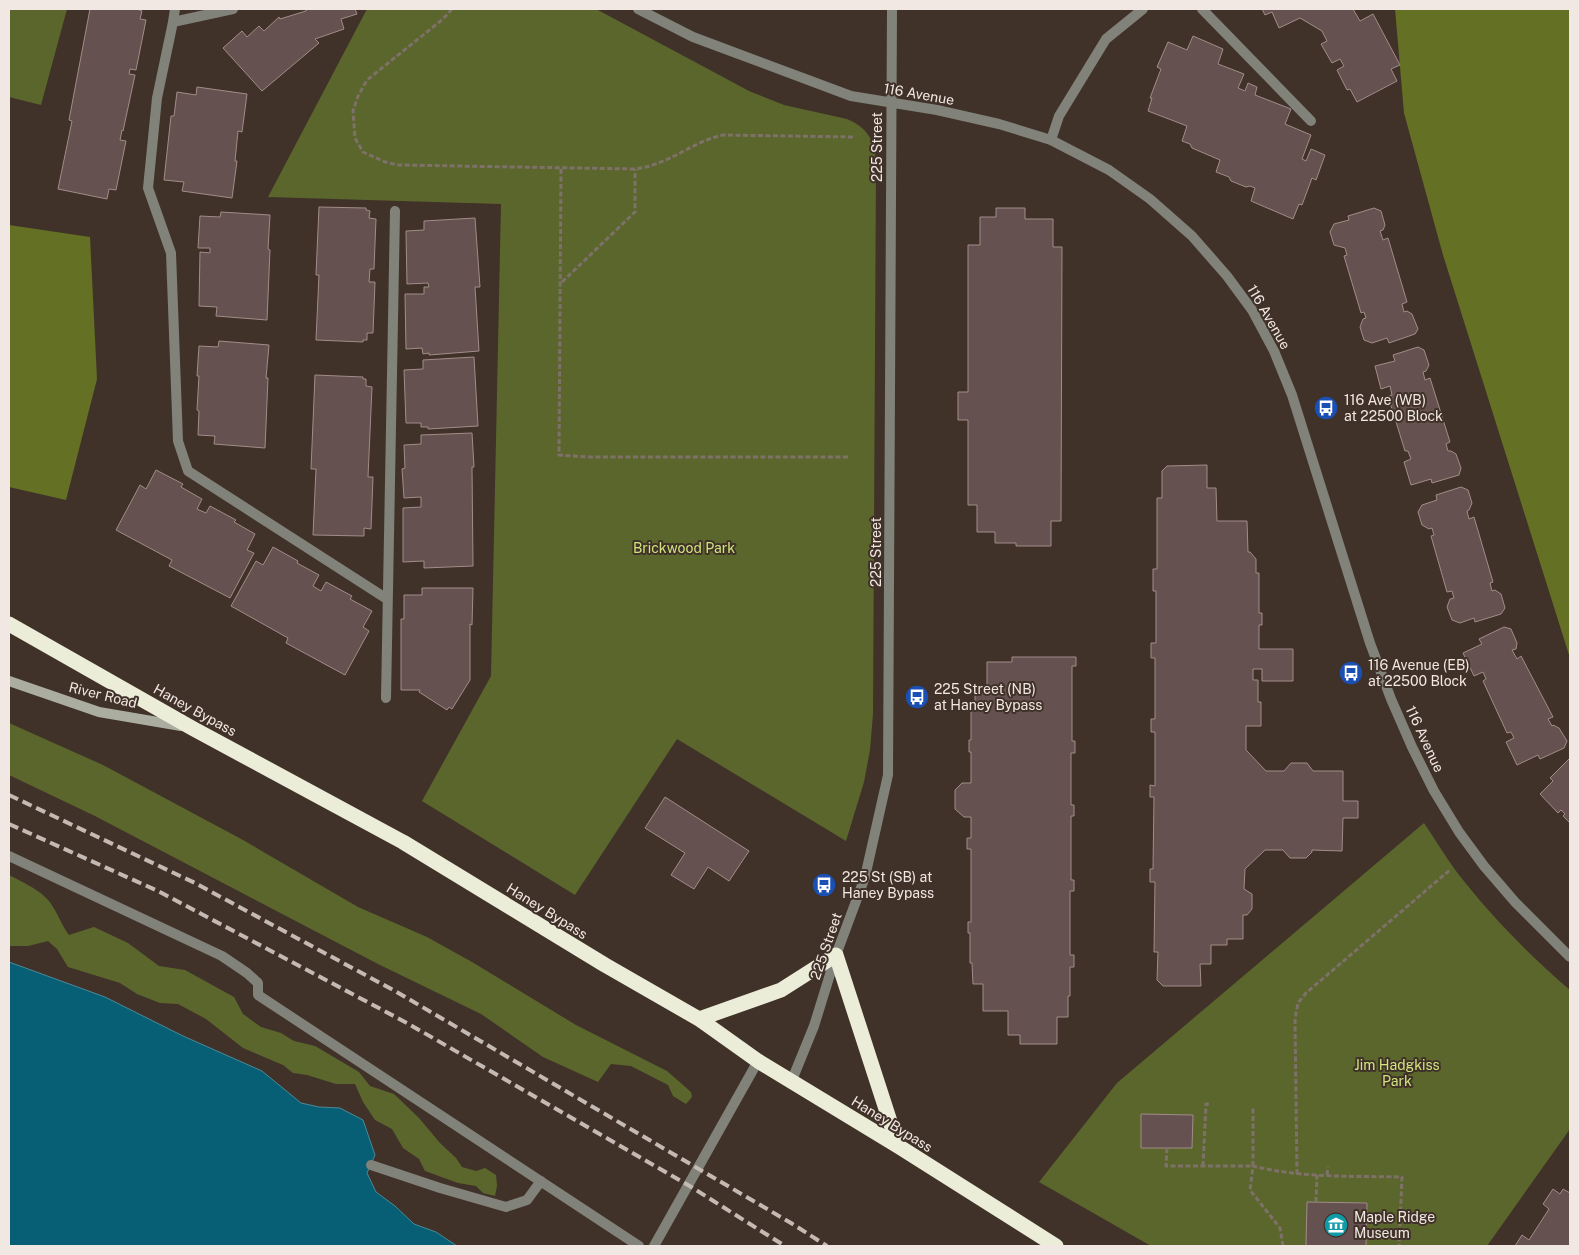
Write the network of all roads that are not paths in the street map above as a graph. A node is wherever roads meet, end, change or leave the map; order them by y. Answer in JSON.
{"nodes":[{"id":1,"x":175,"y":9,"type":"edge"},
{"id":2,"x":233,"y":9,"type":"edge"},
{"id":3,"x":638,"y":9,"type":"edge"},
{"id":4,"x":892,"y":9,"type":"edge"},
{"id":5,"x":1143,"y":9,"type":"edge"},
{"id":6,"x":1202,"y":9,"type":"edge"},
{"id":7,"x":173,"y":22,"type":"junction"},
{"id":8,"x":892,"y":102,"type":"junction"},
{"id":9,"x":1310,"y":122,"type":"dead end"},
{"id":10,"x":1051,"y":140,"type":"junction"},
{"id":11,"x":395,"y":211,"type":"dead end"},
{"id":12,"x":387,"y":599,"type":"junction"},
{"id":13,"x":9,"y":624,"type":"edge"},
{"id":14,"x":9,"y":681,"type":"edge"},
{"id":15,"x":386,"y":698,"type":"dead end"},
{"id":16,"x":192,"y":728,"type":"junction"},
{"id":17,"x":9,"y":856,"type":"edge"},
{"id":18,"x":836,"y":955,"type":"junction"},
{"id":19,"x":1570,"y":957,"type":"edge"},
{"id":20,"x":699,"y":1019,"type":"junction"},
{"id":21,"x":758,"y":1061,"type":"junction"},
{"id":22,"x":792,"y":1080,"type":"junction"},
{"id":23,"x":898,"y":1146,"type":"junction"},
{"id":24,"x":370,"y":1164,"type":"dead end"},
{"id":25,"x":541,"y":1181,"type":"junction"},
{"id":26,"x":639,"y":1246,"type":"edge"},
{"id":27,"x":654,"y":1246,"type":"edge"},
{"id":28,"x":1056,"y":1246,"type":"edge"}],
"edges":[{"from":1,"to":7,"type":"street"},
{"from":2,"to":7,"type":"street"},
{"from":3,"to":8,"type":"street","name":"116 Avenue"},
{"from":4,"to":8,"type":"street","name":"225 Street"},
{"from":5,"to":10,"type":"street"},
{"from":6,"to":9,"type":"street"},
{"from":7,"to":12,"type":"street"},
{"from":8,"to":10,"type":"street","name":"116 Avenue"},
{"from":8,"to":18,"type":"street","name":"225 Street"},
{"from":10,"to":19,"type":"street","name":"116 Avenue"},
{"from":11,"to":12,"type":"street"},
{"from":12,"to":15,"type":"street"},
{"from":13,"to":16,"type":"highway","name":"Haney Bypass"},
{"from":14,"to":16,"type":"street","name":"River Road"},
{"from":16,"to":20,"type":"highway","name":"Haney Bypass"},
{"from":17,"to":25,"type":"street"},
{"from":18,"to":20,"type":"highway"},
{"from":18,"to":22,"type":"street","name":"225 Street"},
{"from":18,"to":23,"type":"highway"},
{"from":20,"to":21,"type":"highway","name":"Haney Bypass"},
{"from":21,"to":22,"type":"highway","name":"Haney Bypass"},
{"from":21,"to":27,"type":"street"},
{"from":22,"to":23,"type":"highway","name":"Haney Bypass"},
{"from":23,"to":28,"type":"highway","name":"Haney Bypass"},
{"from":24,"to":25,"type":"street"},
{"from":25,"to":26,"type":"street"}]}
